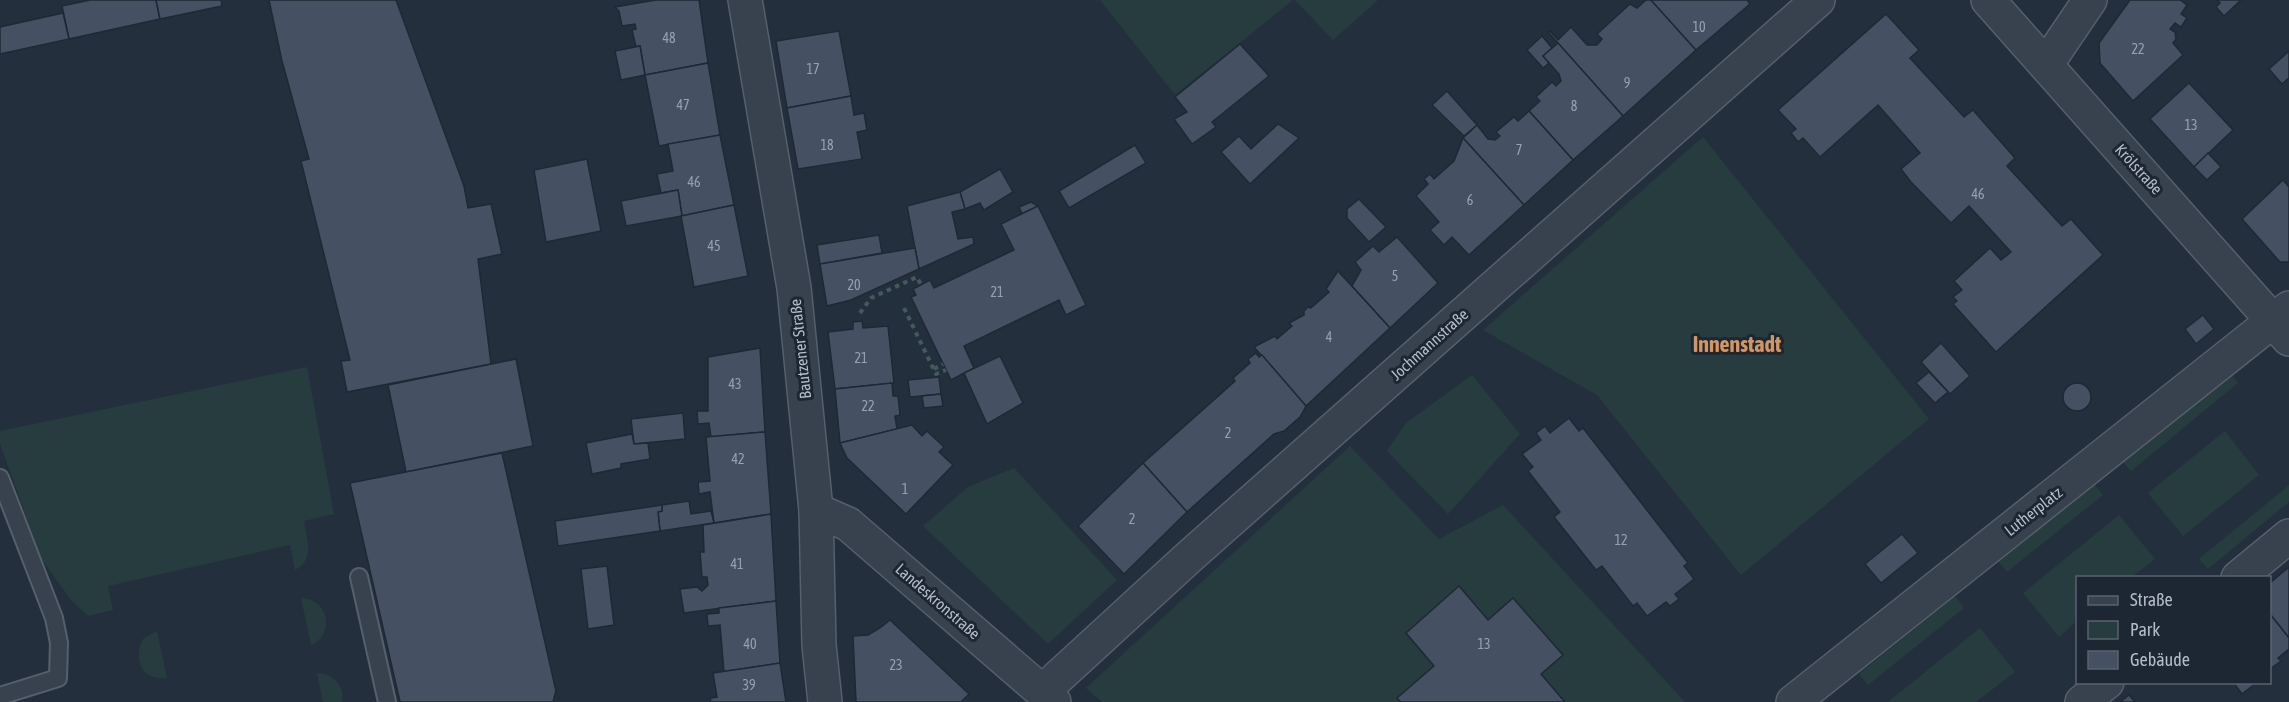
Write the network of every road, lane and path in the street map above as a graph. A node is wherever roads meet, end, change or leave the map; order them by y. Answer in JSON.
{"nodes":[{"id":1,"x":745,"y":0,"type":"edge"},
{"id":2,"x":1818,"y":0,"type":"edge"},
{"id":3,"x":1988,"y":0,"type":"edge"},
{"id":4,"x":2090,"y":0,"type":"edge"},
{"id":5,"x":2046,"y":65,"type":"junction"},
{"id":6,"x":921,"y":285,"type":"dead end"},
{"id":7,"x":904,"y":308,"type":"dead end"},
{"id":8,"x":860,"y":313,"type":"dead end"},
{"id":9,"x":2284,"y":322,"type":"edge"},
{"id":10,"x":943,"y":364,"type":"dead end"},
{"id":11,"x":934,"y":369,"type":"junction"},
{"id":12,"x":946,"y":370,"type":"dead end"},
{"id":13,"x":0,"y":478,"type":"edge"},
{"id":14,"x":816,"y":510,"type":"junction"},
{"id":15,"x":2289,"y":536,"type":"edge"},
{"id":16,"x":2240,"y":576,"type":"edge"},
{"id":17,"x":359,"y":578,"type":"dead end"},
{"id":18,"x":2104,"y":684,"type":"edge"},
{"id":19,"x":0,"y":696,"type":"edge"},
{"id":20,"x":1049,"y":697,"type":"edge"},
{"id":21,"x":387,"y":702,"type":"edge"},
{"id":22,"x":825,"y":702,"type":"edge"},
{"id":23,"x":1793,"y":702,"type":"edge"},
{"id":24,"x":2082,"y":702,"type":"edge"}],
"edges":[{"from":1,"to":14,"type":"street","name":"Bautzener Straße"},
{"from":2,"to":20,"type":"street","name":"Jochmannstraße"},
{"from":3,"to":5,"type":"street","name":"Krölstraße"},
{"from":4,"to":5,"type":"street"},
{"from":5,"to":9,"type":"street","name":"Krölstraße"},
{"from":6,"to":8,"type":"path"},
{"from":7,"to":11,"type":"path"},
{"from":9,"to":23,"type":"street","name":"Lutherplatz"},
{"from":10,"to":11,"type":"path"},
{"from":11,"to":12,"type":"path"},
{"from":13,"to":19,"type":"lane"},
{"from":14,"to":20,"type":"street","name":"Landeskronstraße"},
{"from":14,"to":22,"type":"street","name":"Bautzener Straße"},
{"from":15,"to":16,"type":"street"},
{"from":17,"to":21,"type":"lane"},
{"from":18,"to":24,"type":"street"}]}
